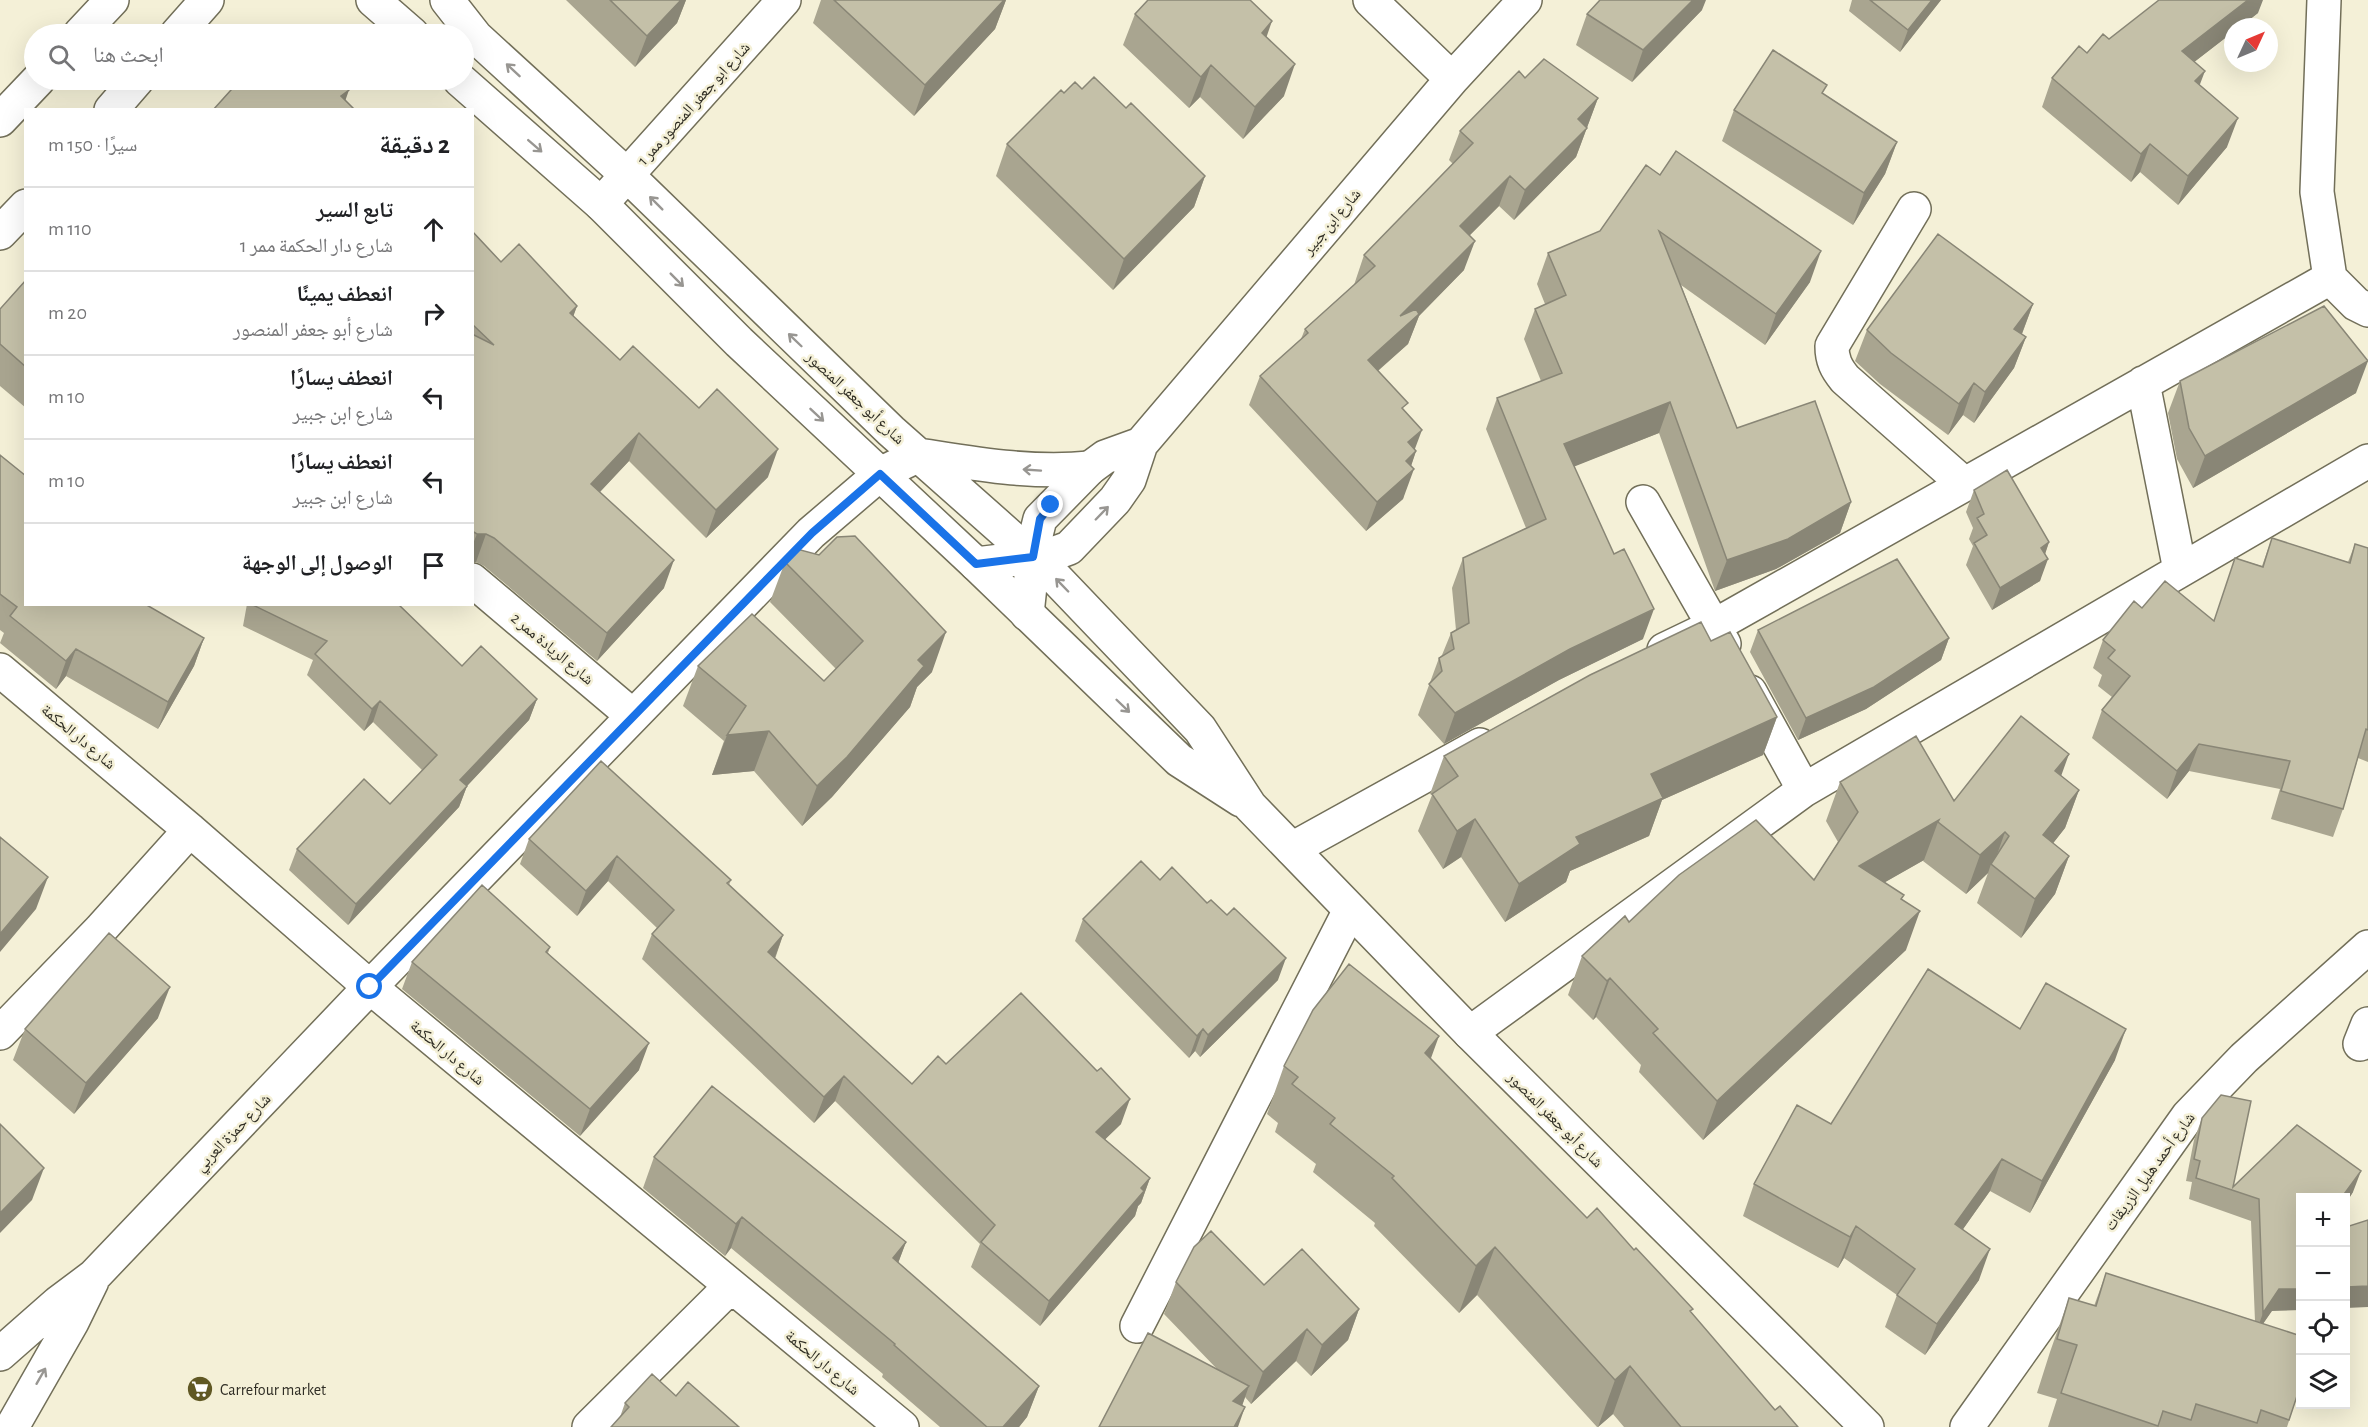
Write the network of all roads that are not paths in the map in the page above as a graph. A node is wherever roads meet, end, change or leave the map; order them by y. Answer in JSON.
{"nodes":[{"id":1,"x":112,"y":0,"type":"edge"},
{"id":2,"x":207,"y":0,"type":"edge"},
{"id":3,"x":373,"y":0,"type":"edge"},
{"id":4,"x":447,"y":0,"type":"edge"},
{"id":5,"x":784,"y":0,"type":"edge"},
{"id":6,"x":1370,"y":0,"type":"edge"},
{"id":7,"x":1525,"y":0,"type":"edge"},
{"id":8,"x":2324,"y":0,"type":"edge"},
{"id":9,"x":89,"y":24,"type":"edge"},
{"id":10,"x":186,"y":24,"type":"edge"},
{"id":11,"x":401,"y":24,"type":"edge"},
{"id":12,"x":466,"y":24,"type":"edge"},
{"id":13,"x":474,"y":34,"type":"edge"},
{"id":14,"x":1452,"y":79,"type":"junction"},
{"id":15,"x":28,"y":90,"type":"edge"},
{"id":16,"x":128,"y":90,"type":"edge"},
{"id":17,"x":471,"y":90,"type":"edge"},
{"id":18,"x":113,"y":108,"type":"edge"},
{"id":19,"x":0,"y":120,"type":"edge"},
{"id":20,"x":628,"y":176,"type":"junction"},
{"id":21,"x":601,"y":204,"type":"junction"},
{"id":22,"x":24,"y":208,"type":"edge"},
{"id":23,"x":1914,"y":209,"type":"dead end"},
{"id":24,"x":0,"y":233,"type":"edge"},
{"id":25,"x":2330,"y":278,"type":"junction"},
{"id":26,"x":2368,"y":310,"type":"edge"},
{"id":27,"x":2144,"y":383,"type":"junction"},
{"id":28,"x":1141,"y":444,"type":"junction"},
{"id":29,"x":919,"y":455,"type":"junction"},
{"id":30,"x":2368,"y":461,"type":"edge"},
{"id":31,"x":1090,"y":468,"type":"junction"},
{"id":32,"x":880,"y":474,"type":"junction"},
{"id":33,"x":1963,"y":483,"type":"junction"},
{"id":34,"x":1642,"y":502,"type":"dead end"},
{"id":35,"x":1033,"y":557,"type":"junction"},
{"id":36,"x":976,"y":564,"type":"junction"},
{"id":37,"x":2180,"y":570,"type":"junction"},
{"id":38,"x":474,"y":582,"type":"edge"},
{"id":39,"x":1027,"y":614,"type":"junction"},
{"id":40,"x":1714,"y":626,"type":"junction"},
{"id":41,"x":1641,"y":661,"type":"edge"},
{"id":42,"x":0,"y":670,"type":"edge"},
{"id":43,"x":633,"y":716,"type":"junction"},
{"id":44,"x":1507,"y":730,"type":"edge"},
{"id":45,"x":1804,"y":790,"type":"junction"},
{"id":46,"x":1250,"y":806,"type":"junction"},
{"id":47,"x":190,"y":830,"type":"junction"},
{"id":48,"x":1292,"y":849,"type":"junction"},
{"id":49,"x":1350,"y":910,"type":"junction"},
{"id":50,"x":2368,"y":947,"type":"edge"},
{"id":51,"x":370,"y":987,"type":"junction"},
{"id":52,"x":0,"y":1033,"type":"edge"},
{"id":53,"x":1470,"y":1033,"type":"junction"},
{"id":54,"x":94,"y":1276,"type":"junction"},
{"id":55,"x":731,"y":1286,"type":"junction"},
{"id":56,"x":1137,"y":1326,"type":"dead end"},
{"id":57,"x":0,"y":1354,"type":"edge"},
{"id":58,"x":12,"y":1427,"type":"edge"},
{"id":59,"x":589,"y":1427,"type":"edge"},
{"id":60,"x":902,"y":1427,"type":"edge"},
{"id":61,"x":1868,"y":1427,"type":"edge"},
{"id":62,"x":1967,"y":1427,"type":"edge"}],
"edges":[{"from":1,"to":9,"type":"street"},
{"from":2,"to":10,"type":"street"},
{"from":3,"to":11,"type":"street"},
{"from":12,"to":4,"type":"street","name":"شارع أبو جعفر المنصور","one_way":true},
{"from":5,"to":20,"type":"street","name":"شارع ابو جعفر المنصور ممر 1"},
{"from":6,"to":14,"type":"street"},
{"from":7,"to":14,"type":"street","name":"شارع ابن جبير"},
{"from":8,"to":25,"type":"street"},
{"from":20,"to":13,"type":"street","name":"شارع أبو جعفر المنصور","one_way":true},
{"from":14,"to":28,"type":"street","name":"شارع ابن جبير"},
{"from":15,"to":19,"type":"street"},
{"from":16,"to":18,"type":"street"},
{"from":17,"to":21,"type":"street","name":"شارع أبو جعفر المنصور","one_way":true},
{"from":20,"to":21,"type":"street","name":"شارع ابو جعفر المنصور ممر 1"},
{"from":29,"to":20,"type":"street","name":"شارع أبو جعفر المنصور","one_way":true},
{"from":21,"to":32,"type":"street","name":"شارع أبو جعفر المنصور","one_way":true},
{"from":22,"to":24,"type":"street"},
{"from":23,"to":33,"type":"street"},
{"from":25,"to":26,"type":"street"},
{"from":25,"to":27,"type":"street"},
{"from":27,"to":33,"type":"street"},
{"from":27,"to":37,"type":"street"},
{"from":28,"to":31,"type":"street","name":"شارع ابن جبير"},
{"from":35,"to":28,"type":"street","name":"شارع ابن جبير","one_way":true},
{"from":31,"to":29,"type":"street","one_way":true},
{"from":29,"to":32,"type":"street","name":"شارع حمزة العربي"},
{"from":29,"to":35,"type":"street","name":"شارع أبو جعفر المنصور"},
{"from":30,"to":37,"type":"street"},
{"from":31,"to":35,"type":"street","name":"شارع ابن جبير"},
{"from":32,"to":36,"type":"street","name":"شارع أبو جعفر المنصور"},
{"from":32,"to":43,"type":"street","name":"شارع حمزة العربي"},
{"from":33,"to":40,"type":"street"},
{"from":34,"to":40,"type":"street"},
{"from":35,"to":36,"type":"street","name":"شارع ابن جبير"},
{"from":35,"to":39,"type":"street","name":"شارع ابن جبير"},
{"from":46,"to":35,"type":"street","name":"شارع أبو جعفر المنصور","one_way":true},
{"from":36,"to":39,"type":"street","name":"شارع أبو جعفر المنصور"},
{"from":37,"to":45,"type":"street"},
{"from":38,"to":43,"type":"street","name":"شارع الريادة ممر 2"},
{"from":39,"to":46,"type":"street","name":"شارع أبو جعفر المنصور","one_way":true},
{"from":40,"to":41,"type":"street"},
{"from":40,"to":45,"type":"street"},
{"from":42,"to":47,"type":"street","name":"شارع دار الحكمة"},
{"from":43,"to":51,"type":"street","name":"شارع حمزة العربي"},
{"from":44,"to":48,"type":"street"},
{"from":45,"to":53,"type":"street"},
{"from":46,"to":48,"type":"street","name":"شارع أبو جعفر المنصور"},
{"from":47,"to":51,"type":"street","name":"شارع دار الحكمة"},
{"from":47,"to":52,"type":"street"},
{"from":48,"to":49,"type":"street","name":"شارع أبو جعفر المنصور"},
{"from":49,"to":53,"type":"street","name":"شارع أبو جعفر المنصور"},
{"from":49,"to":56,"type":"street"},
{"from":50,"to":62,"type":"street","name":"شارع أحمد هليل الزريقات"},
{"from":51,"to":54,"type":"street","name":"شارع حمزة العربي"},
{"from":51,"to":55,"type":"street","name":"شارع دار الحكمة"},
{"from":53,"to":61,"type":"street","name":"شارع أبو جعفر المنصور"},
{"from":54,"to":57,"type":"street","name":"شارع حمزة العربي"},
{"from":58,"to":54,"type":"street","name":"شارع حمزة العربي","one_way":true},
{"from":55,"to":59,"type":"street"},
{"from":55,"to":60,"type":"street","name":"شارع دار الحكمة"}]}
